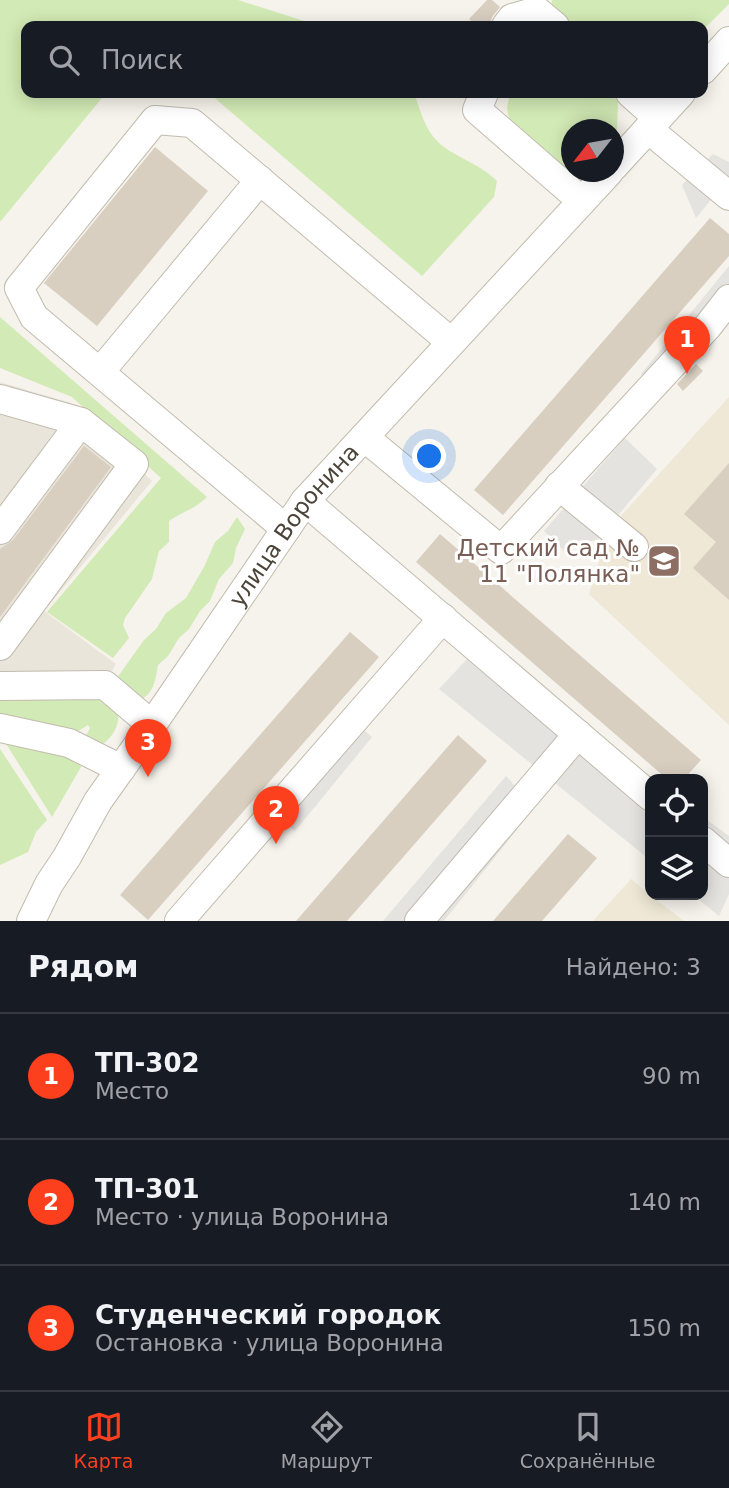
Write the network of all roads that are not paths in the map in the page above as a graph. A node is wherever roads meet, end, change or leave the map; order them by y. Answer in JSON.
{"nodes":[{"id":1,"x":510,"y":21,"type":"edge"},
{"id":2,"x":549,"y":21,"type":"edge"},
{"id":3,"x":729,"y":41,"type":"edge"},
{"id":4,"x":708,"y":64,"type":"edge"},
{"id":5,"x":482,"y":98,"type":"edge"},
{"id":6,"x":634,"y":98,"type":"edge"},
{"id":7,"x":676,"y":98,"type":"edge"},
{"id":8,"x":653,"y":123,"type":"junction"},
{"id":9,"x":624,"y":155,"type":"edge"},
{"id":10,"x":260,"y":180,"type":"junction"},
{"id":11,"x":600,"y":182,"type":"edge"},
{"id":12,"x":729,"y":196,"type":"edge"},
{"id":13,"x":582,"y":201,"type":"junction"},
{"id":14,"x":729,"y":299,"type":"edge"},
{"id":15,"x":451,"y":342,"type":"junction"},
{"id":16,"x":100,"y":372,"type":"junction"},
{"id":17,"x":0,"y":399,"type":"edge"},
{"id":18,"x":81,"y":422,"type":"junction"},
{"id":19,"x":364,"y":437,"type":"junction"},
{"id":20,"x":559,"y":486,"type":"junction"},
{"id":21,"x":305,"y":501,"type":"junction"},
{"id":22,"x":286,"y":529,"type":"junction"},
{"id":23,"x":0,"y":530,"type":"edge"},
{"id":24,"x":634,"y":547,"type":"dead end"},
{"id":25,"x":443,"y":618,"type":"junction"},
{"id":26,"x":0,"y":646,"type":"edge"},
{"id":27,"x":0,"y":686,"type":"edge"},
{"id":28,"x":152,"y":725,"type":"junction"},
{"id":29,"x":0,"y":728,"type":"edge"},
{"id":30,"x":578,"y":734,"type":"junction"},
{"id":31,"x":121,"y":769,"type":"junction"},
{"id":32,"x":645,"y":792,"type":"edge"},
{"id":33,"x":708,"y":845,"type":"edge"},
{"id":34,"x":729,"y":863,"type":"edge"},
{"id":35,"x":31,"y":921,"type":"edge"},
{"id":36,"x":179,"y":921,"type":"edge"},
{"id":37,"x":419,"y":921,"type":"edge"}],
"edges":[{"from":1,"to":2,"type":"street"},
{"from":3,"to":4,"type":"street"},
{"from":5,"to":13,"type":"street"},
{"from":6,"to":8,"type":"street"},
{"from":7,"to":8,"type":"street"},
{"from":8,"to":9,"type":"street"},
{"from":8,"to":12,"type":"street"},
{"from":10,"to":15,"type":"street"},
{"from":10,"to":16,"type":"street"},
{"from":10,"to":16,"type":"street"},
{"from":11,"to":13,"type":"street","name":"улица Воронина"},
{"from":13,"to":15,"type":"street","name":"улица Воронина"},
{"from":14,"to":20,"type":"street"},
{"from":15,"to":19,"type":"street","name":"улица Воронина"},
{"from":16,"to":22,"type":"street"},
{"from":17,"to":18,"type":"street"},
{"from":18,"to":23,"type":"street"},
{"from":18,"to":26,"type":"street"},
{"from":19,"to":20,"type":"street"},
{"from":19,"to":21,"type":"street","name":"улица Воронина"},
{"from":20,"to":24,"type":"street"},
{"from":21,"to":22,"type":"street","name":"улица Воронина"},
{"from":21,"to":25,"type":"street"},
{"from":22,"to":28,"type":"street","name":"улица Воронина"},
{"from":25,"to":30,"type":"street"},
{"from":25,"to":36,"type":"street"},
{"from":27,"to":28,"type":"street"},
{"from":28,"to":31,"type":"street","name":"улица Воронина"},
{"from":29,"to":31,"type":"street"},
{"from":30,"to":32,"type":"street"},
{"from":30,"to":37,"type":"street"},
{"from":31,"to":35,"type":"street","name":"улица Воронина"},
{"from":33,"to":34,"type":"street"}]}
